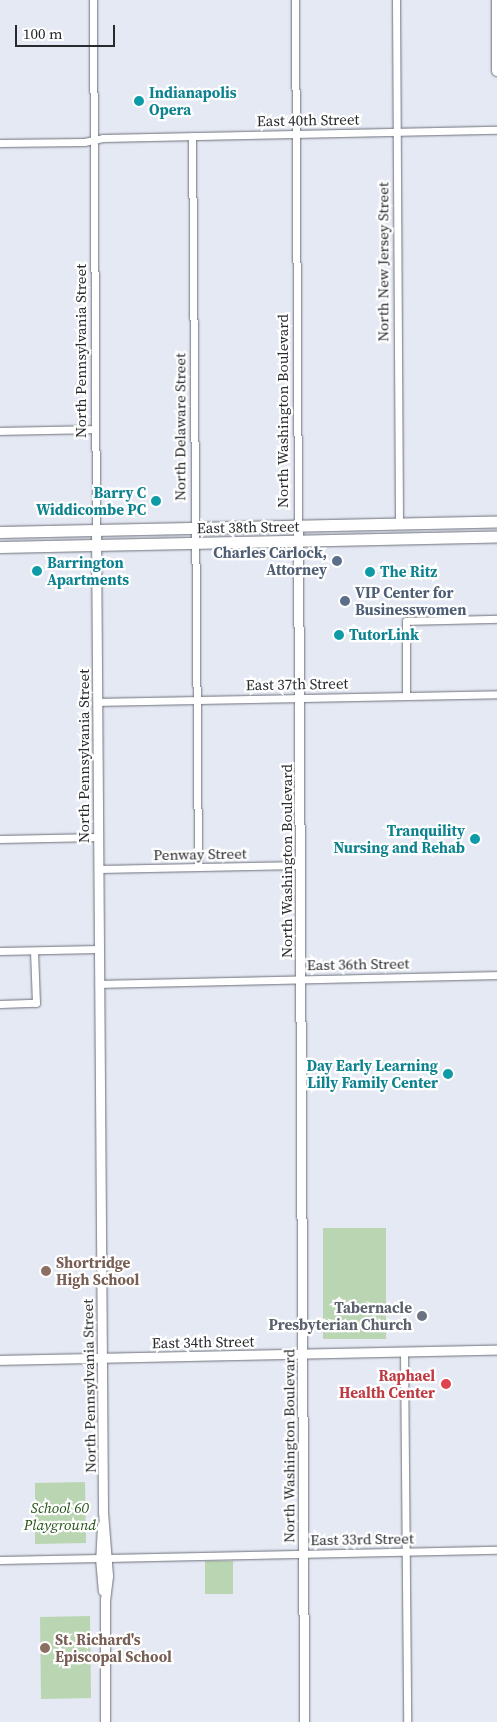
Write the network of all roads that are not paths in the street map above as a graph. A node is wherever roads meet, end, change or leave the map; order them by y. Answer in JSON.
{"nodes":[{"id":1,"x":93,"y":0,"type":"edge"},
{"id":2,"x":295,"y":0,"type":"edge"},
{"id":3,"x":396,"y":0,"type":"edge"},
{"id":4,"x":497,"y":0,"type":"edge"},
{"id":5,"x":497,"y":71,"type":"edge"},
{"id":6,"x":497,"y":130,"type":"edge"},
{"id":7,"x":396,"y":132,"type":"junction"},
{"id":8,"x":296,"y":134,"type":"junction"},
{"id":9,"x":192,"y":136,"type":"junction"},
{"id":10,"x":94,"y":139,"type":"junction"},
{"id":11,"x":0,"y":143,"type":"edge"},
{"id":12,"x":95,"y":430,"type":"junction"},
{"id":13,"x":0,"y":431,"type":"edge"},
{"id":14,"x":497,"y":522,"type":"edge"},
{"id":15,"x":399,"y":524,"type":"junction"},
{"id":16,"x":298,"y":526,"type":"junction"},
{"id":17,"x":194,"y":528,"type":"junction"},
{"id":18,"x":96,"y":530,"type":"junction"},
{"id":19,"x":0,"y":532,"type":"edge"},
{"id":20,"x":497,"y":537,"type":"edge"},
{"id":21,"x":298,"y":541,"type":"junction"},
{"id":22,"x":194,"y":544,"type":"junction"},
{"id":23,"x":96,"y":545,"type":"junction"},
{"id":24,"x":0,"y":547,"type":"edge"},
{"id":25,"x":497,"y":619,"type":"edge"},
{"id":26,"x":497,"y":694,"type":"edge"},
{"id":27,"x":406,"y":695,"type":"junction"},
{"id":28,"x":299,"y":697,"type":"junction"},
{"id":29,"x":196,"y":700,"type":"junction"},
{"id":30,"x":97,"y":702,"type":"junction"},
{"id":31,"x":98,"y":837,"type":"junction"},
{"id":32,"x":0,"y":839,"type":"edge"},
{"id":33,"x":301,"y":865,"type":"junction"},
{"id":34,"x":198,"y":867,"type":"junction"},
{"id":35,"x":99,"y":869,"type":"junction"},
{"id":36,"x":99,"y":949,"type":"junction"},
{"id":37,"x":0,"y":951,"type":"edge"},
{"id":38,"x":34,"y":951,"type":"junction"},
{"id":39,"x":497,"y":975,"type":"edge"},
{"id":40,"x":301,"y":979,"type":"junction"},
{"id":41,"x":99,"y":984,"type":"junction"},
{"id":42,"x":0,"y":1004,"type":"edge"},
{"id":43,"x":497,"y":1350,"type":"edge"},
{"id":44,"x":404,"y":1352,"type":"junction"},
{"id":45,"x":302,"y":1354,"type":"junction"},
{"id":46,"x":102,"y":1358,"type":"junction"},
{"id":47,"x":0,"y":1360,"type":"edge"},
{"id":48,"x":497,"y":1550,"type":"edge"},
{"id":49,"x":406,"y":1552,"type":"junction"},
{"id":50,"x":302,"y":1554,"type":"junction"},
{"id":51,"x":104,"y":1558,"type":"junction"},
{"id":52,"x":0,"y":1560,"type":"edge"},
{"id":53,"x":106,"y":1722,"type":"edge"},
{"id":54,"x":304,"y":1722,"type":"edge"},
{"id":55,"x":407,"y":1722,"type":"edge"}],
"edges":[{"from":1,"to":10,"type":"street","name":"North Pennsylvania Street"},
{"from":2,"to":8,"type":"street","name":"North Washington Boulevard"},
{"from":3,"to":7,"type":"street","name":"North New Jersey Street"},
{"from":4,"to":5,"type":"main road"},
{"from":6,"to":7,"type":"street","name":"East 40th Street"},
{"from":7,"to":8,"type":"street","name":"East 40th Street"},
{"from":7,"to":15,"type":"street","name":"North New Jersey Street"},
{"from":8,"to":9,"type":"street","name":"East 40th Street"},
{"from":8,"to":16,"type":"street","name":"North Washington Boulevard"},
{"from":9,"to":10,"type":"street","name":"East 40th Street"},
{"from":9,"to":17,"type":"street","name":"North Delaware Street"},
{"from":10,"to":11,"type":"street","name":"East 40th Street"},
{"from":10,"to":12,"type":"street","name":"North Pennsylvania Street"},
{"from":12,"to":13,"type":"street"},
{"from":12,"to":18,"type":"street","name":"North Pennsylvania Street"},
{"from":14,"to":15,"type":"main road","name":"East 38th Street"},
{"from":15,"to":16,"type":"main road","name":"East 38th Street"},
{"from":16,"to":17,"type":"main road","name":"East 38th Street"},
{"from":16,"to":21,"type":"street","name":"North Washington Boulevard"},
{"from":17,"to":18,"type":"main road","name":"East 38th Street"},
{"from":17,"to":22,"type":"street","name":"North Delaware Street"},
{"from":18,"to":19,"type":"main road","name":"East 38th Street"},
{"from":18,"to":23,"type":"street","name":"North Pennsylvania Street"},
{"from":20,"to":21,"type":"main road","name":"East 38th Street"},
{"from":21,"to":22,"type":"main road","name":"East 38th Street"},
{"from":21,"to":28,"type":"street","name":"North Washington Boulevard"},
{"from":22,"to":23,"type":"main road","name":"East 38th Street"},
{"from":22,"to":29,"type":"street","name":"North Delaware Street"},
{"from":23,"to":24,"type":"main road","name":"East 38th Street"},
{"from":23,"to":30,"type":"street","name":"North Pennsylvania Street"},
{"from":25,"to":27,"type":"street"},
{"from":26,"to":27,"type":"street","name":"East 37th Street"},
{"from":27,"to":28,"type":"street","name":"East 37th Street"},
{"from":28,"to":29,"type":"street","name":"East 37th Street"},
{"from":28,"to":33,"type":"street","name":"North Washington Boulevard"},
{"from":29,"to":30,"type":"street","name":"East 37th Street"},
{"from":29,"to":34,"type":"street","name":"North Delaware Street"},
{"from":30,"to":31,"type":"street","name":"North Pennsylvania Street"},
{"from":31,"to":32,"type":"street"},
{"from":31,"to":35,"type":"street","name":"North Pennsylvania Street"},
{"from":33,"to":34,"type":"street","name":"Penway Street"},
{"from":33,"to":40,"type":"street","name":"North Washington Boulevard"},
{"from":34,"to":35,"type":"street","name":"Penway Street"},
{"from":35,"to":36,"type":"street","name":"North Pennsylvania Street"},
{"from":36,"to":38,"type":"street"},
{"from":36,"to":41,"type":"street","name":"North Pennsylvania Street"},
{"from":37,"to":38,"type":"street"},
{"from":38,"to":42,"type":"street"},
{"from":39,"to":40,"type":"street","name":"East 36th Street"},
{"from":40,"to":41,"type":"street","name":"East 36th Street"},
{"from":40,"to":45,"type":"street","name":"North Washington Boulevard"},
{"from":41,"to":46,"type":"street","name":"North Pennsylvania Street"},
{"from":43,"to":44,"type":"street","name":"East 34th Street"},
{"from":44,"to":45,"type":"street","name":"East 34th Street"},
{"from":44,"to":49,"type":"street"},
{"from":45,"to":46,"type":"street","name":"East 34th Street"},
{"from":45,"to":50,"type":"street","name":"North Washington Boulevard"},
{"from":46,"to":47,"type":"street","name":"East 34th Street"},
{"from":46,"to":51,"type":"street","name":"North Pennsylvania Street"},
{"from":48,"to":49,"type":"street","name":"East 33rd Street"},
{"from":49,"to":50,"type":"street","name":"East 33rd Street"},
{"from":49,"to":55,"type":"street"},
{"from":50,"to":51,"type":"street","name":"East 33rd Street"},
{"from":50,"to":54,"type":"street","name":"North Washington Boulevard"},
{"from":51,"to":52,"type":"street","name":"East 33rd Street"},
{"from":51,"to":53,"type":"street","name":"North Pennsylvania Street"}]}
